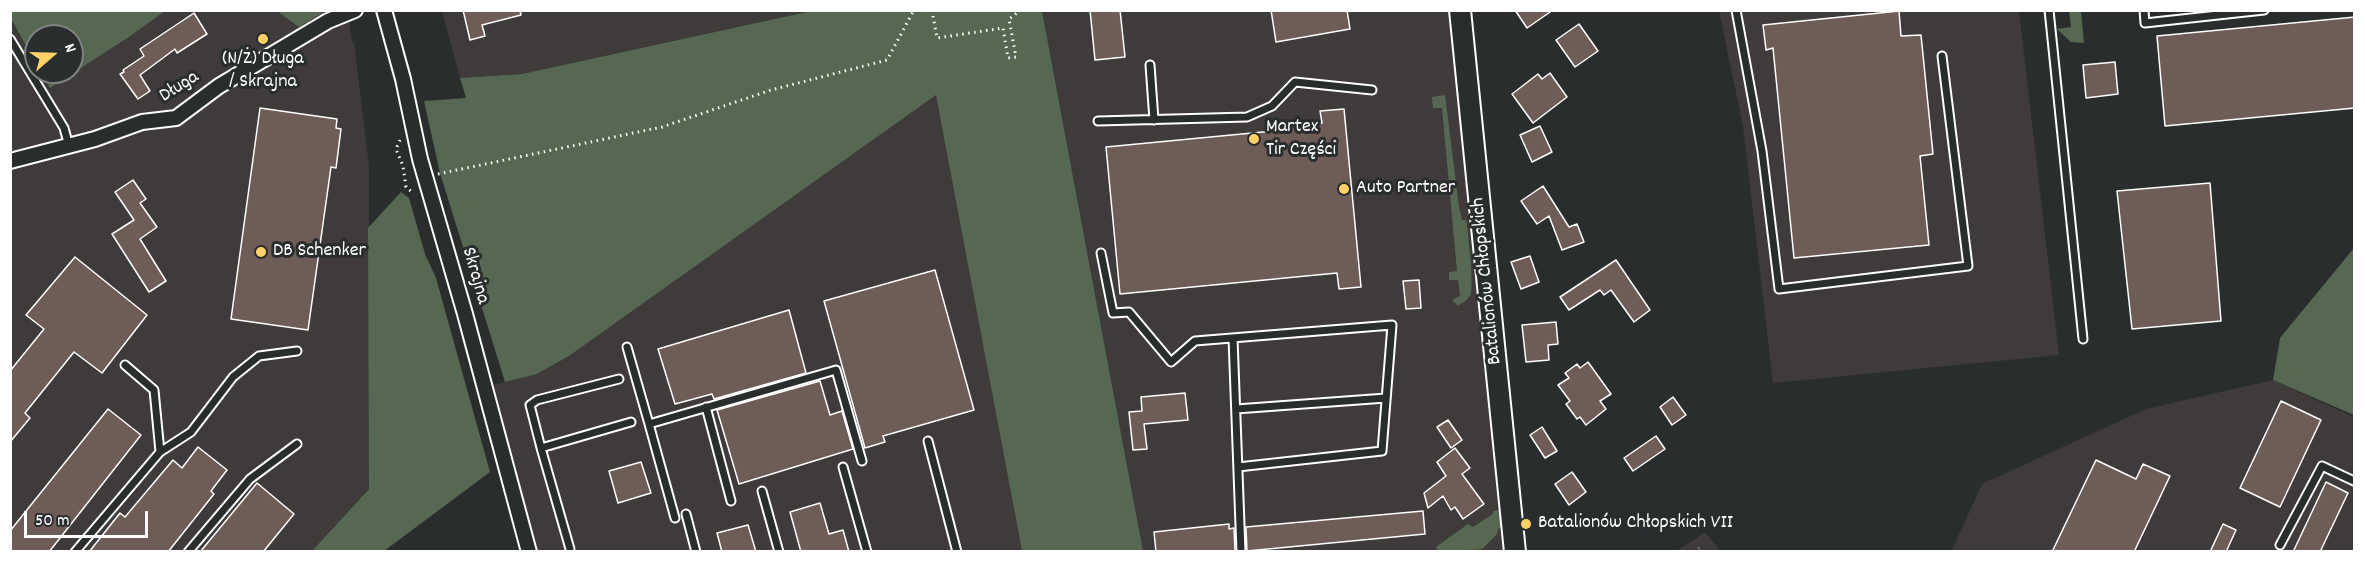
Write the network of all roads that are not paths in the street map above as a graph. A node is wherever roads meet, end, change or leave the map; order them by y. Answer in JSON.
{"nodes":[{"id":1,"x":355,"y":10,"type":"edge"},
{"id":2,"x":384,"y":10,"type":"edge"},
{"id":3,"x":1460,"y":10,"type":"edge"},
{"id":4,"x":1736,"y":10,"type":"edge"},
{"id":5,"x":2049,"y":10,"type":"edge"},
{"id":6,"x":2144,"y":10,"type":"edge"},
{"id":7,"x":2264,"y":10,"type":"edge"},
{"id":8,"x":10,"y":39,"type":"edge"},
{"id":9,"x":1942,"y":57,"type":"dead end"},
{"id":10,"x":1150,"y":65,"type":"dead end"},
{"id":11,"x":1372,"y":90,"type":"dead end"},
{"id":12,"x":1154,"y":120,"type":"junction"},
{"id":13,"x":1098,"y":121,"type":"dead end"},
{"id":14,"x":69,"y":146,"type":"junction"},
{"id":15,"x":10,"y":161,"type":"edge"},
{"id":16,"x":1101,"y":253,"type":"dead end"},
{"id":17,"x":1233,"y":338,"type":"junction"},
{"id":18,"x":2084,"y":339,"type":"dead end"},
{"id":19,"x":627,"y":347,"type":"dead end"},
{"id":20,"x":297,"y":351,"type":"dead end"},
{"id":21,"x":125,"y":365,"type":"dead end"},
{"id":22,"x":619,"y":379,"type":"dead end"},
{"id":23,"x":1386,"y":398,"type":"junction"},
{"id":24,"x":706,"y":407,"type":"junction"},
{"id":25,"x":1236,"y":409,"type":"junction"},
{"id":26,"x":631,"y":422,"type":"dead end"},
{"id":27,"x":649,"y":424,"type":"junction"},
{"id":28,"x":928,"y":441,"type":"dead end"},
{"id":29,"x":297,"y":444,"type":"dead end"},
{"id":30,"x":541,"y":448,"type":"junction"},
{"id":31,"x":160,"y":452,"type":"junction"},
{"id":32,"x":862,"y":461,"type":"dead end"},
{"id":33,"x":843,"y":467,"type":"dead end"},
{"id":34,"x":1238,"y":467,"type":"junction"},
{"id":35,"x":2355,"y":481,"type":"edge"},
{"id":36,"x":762,"y":491,"type":"dead end"},
{"id":37,"x":731,"y":501,"type":"dead end"},
{"id":38,"x":686,"y":514,"type":"dead end"},
{"id":39,"x":675,"y":518,"type":"dead end"},
{"id":40,"x":2280,"y":545,"type":"dead end"},
{"id":41,"x":570,"y":549,"type":"dead end"},
{"id":42,"x":75,"y":552,"type":"edge"},
{"id":43,"x":188,"y":552,"type":"edge"},
{"id":44,"x":529,"y":552,"type":"edge"},
{"id":45,"x":696,"y":552,"type":"edge"},
{"id":46,"x":779,"y":552,"type":"edge"},
{"id":47,"x":867,"y":552,"type":"edge"},
{"id":48,"x":957,"y":552,"type":"edge"},
{"id":49,"x":1241,"y":552,"type":"edge"},
{"id":50,"x":1515,"y":552,"type":"edge"}],
"edges":[{"from":1,"to":14,"type":"street","name":"Długa"},
{"from":2,"to":44,"type":"street","name":"Skrajna"},
{"from":3,"to":50,"type":"street","name":"Batalionów Chłopskich"},
{"from":4,"to":9,"type":"lane"},
{"from":5,"to":18,"type":"lane"},
{"from":6,"to":7,"type":"lane"},
{"from":8,"to":14,"type":"lane"},
{"from":10,"to":12,"type":"lane"},
{"from":11,"to":12,"type":"lane"},
{"from":12,"to":13,"type":"lane"},
{"from":14,"to":15,"type":"street","name":"Długa"},
{"from":16,"to":17,"type":"lane"},
{"from":17,"to":23,"type":"lane"},
{"from":17,"to":25,"type":"lane"},
{"from":19,"to":27,"type":"lane"},
{"from":20,"to":31,"type":"lane"},
{"from":21,"to":31,"type":"lane"},
{"from":22,"to":30,"type":"lane"},
{"from":23,"to":25,"type":"lane"},
{"from":23,"to":34,"type":"lane"},
{"from":24,"to":27,"type":"lane"},
{"from":24,"to":32,"type":"lane"},
{"from":24,"to":37,"type":"lane"},
{"from":25,"to":34,"type":"lane"},
{"from":26,"to":30,"type":"lane"},
{"from":27,"to":39,"type":"lane"},
{"from":28,"to":48,"type":"lane"},
{"from":29,"to":43,"type":"lane"},
{"from":30,"to":41,"type":"lane"},
{"from":31,"to":42,"type":"lane"},
{"from":33,"to":47,"type":"lane"},
{"from":34,"to":49,"type":"lane"},
{"from":35,"to":40,"type":"lane"},
{"from":36,"to":46,"type":"lane"},
{"from":38,"to":45,"type":"lane"}]}
